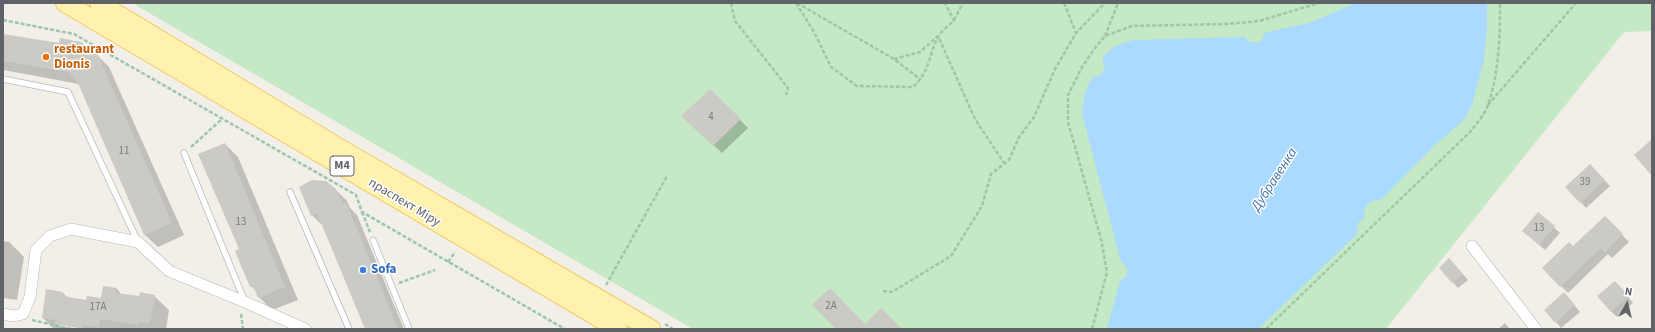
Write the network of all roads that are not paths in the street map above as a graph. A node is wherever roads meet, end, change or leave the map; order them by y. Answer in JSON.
{"nodes":[{"id":1,"x":65,"y":3,"type":"edge"},
{"id":2,"x":99,"y":3,"type":"edge"},
{"id":3,"x":3,"y":79,"type":"edge"},
{"id":4,"x":184,"y":153,"type":"road end"},
{"id":5,"x":290,"y":192,"type":"dead end"},
{"id":6,"x":373,"y":240,"type":"road end"},
{"id":7,"x":138,"y":242,"type":"junction"},
{"id":8,"x":1472,"y":246,"type":"dead end"},
{"id":9,"x":245,"y":302,"type":"junction"},
{"id":10,"x":8,"y":315,"type":"edge"},
{"id":11,"x":305,"y":329,"type":"edge"},
{"id":12,"x":349,"y":329,"type":"edge"},
{"id":13,"x":408,"y":329,"type":"edge"},
{"id":14,"x":618,"y":329,"type":"edge"},
{"id":15,"x":651,"y":329,"type":"edge"},
{"id":16,"x":1536,"y":329,"type":"edge"}],
"edges":[{"from":1,"to":14,"type":"main road","name":"праспект Міру","number":"М4"},
{"from":2,"to":15,"type":"main road","name":"праспект Міру","number":"М4"},
{"from":3,"to":7,"type":"lane"},
{"from":4,"to":9,"type":"lane"},
{"from":5,"to":12,"type":"lane"},
{"from":6,"to":13,"type":"lane"},
{"from":7,"to":9,"type":"street"},
{"from":7,"to":10,"type":"street"},
{"from":8,"to":16,"type":"street"},
{"from":9,"to":11,"type":"street"}]}
